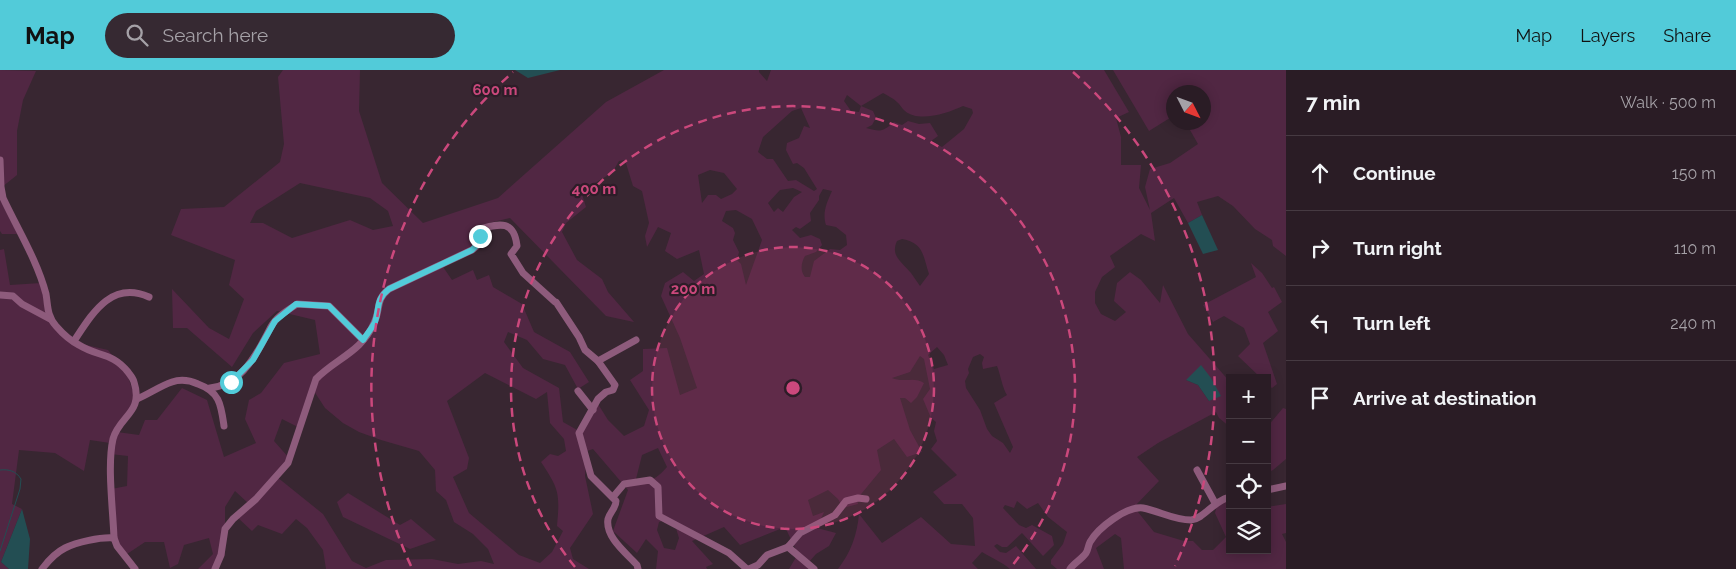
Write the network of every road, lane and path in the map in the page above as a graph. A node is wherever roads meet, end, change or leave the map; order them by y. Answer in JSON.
{"nodes":[{"id":1,"x":0,"y":160,"type":"edge"},
{"id":2,"x":0,"y":295,"type":"edge"},
{"id":3,"x":149,"y":297,"type":"dead end"},
{"id":4,"x":51,"y":319,"type":"junction"},
{"id":5,"x":363,"y":340,"type":"junction"},
{"id":6,"x":636,"y":340,"type":"dead end"},
{"id":7,"x":74,"y":341,"type":"junction"},
{"id":8,"x":598,"y":361,"type":"junction"},
{"id":9,"x":210,"y":388,"type":"junction"},
{"id":10,"x":578,"y":391,"type":"dead end"},
{"id":11,"x":137,"y":399,"type":"junction"},
{"id":12,"x":593,"y":410,"type":"junction"},
{"id":13,"x":224,"y":426,"type":"dead end"},
{"id":14,"x":1197,"y":470,"type":"dead end"},
{"id":15,"x":1286,"y":486,"type":"edge"},
{"id":16,"x":1271,"y":489,"type":"edge"},
{"id":17,"x":613,"y":497,"type":"junction"},
{"id":18,"x":1226,"y":498,"type":"edge"},
{"id":19,"x":866,"y":499,"type":"dead end"},
{"id":20,"x":1216,"y":503,"type":"junction"},
{"id":21,"x":114,"y":538,"type":"junction"},
{"id":22,"x":788,"y":547,"type":"junction"},
{"id":23,"x":42,"y":569,"type":"edge"},
{"id":24,"x":135,"y":569,"type":"edge"},
{"id":25,"x":215,"y":569,"type":"edge"},
{"id":26,"x":638,"y":569,"type":"edge"},
{"id":27,"x":748,"y":569,"type":"edge"},
{"id":28,"x":814,"y":569,"type":"edge"},
{"id":29,"x":1070,"y":569,"type":"edge"}],
"edges":[{"from":1,"to":4,"type":"street"},
{"from":2,"to":4,"type":"street"},
{"from":3,"to":7,"type":"street"},
{"from":4,"to":7,"type":"street"},
{"from":5,"to":8,"type":"street"},
{"from":5,"to":9,"type":"street"},
{"from":5,"to":25,"type":"street"},
{"from":6,"to":8,"type":"street"},
{"from":7,"to":11,"type":"street"},
{"from":8,"to":12,"type":"street"},
{"from":9,"to":11,"type":"street"},
{"from":9,"to":13,"type":"street"},
{"from":10,"to":12,"type":"street"},
{"from":11,"to":21,"type":"street"},
{"from":12,"to":17,"type":"street"},
{"from":14,"to":20,"type":"street"},
{"from":15,"to":16,"type":"street"},
{"from":17,"to":26,"type":"street"},
{"from":17,"to":27,"type":"street"},
{"from":18,"to":20,"type":"street"},
{"from":19,"to":22,"type":"street"},
{"from":20,"to":29,"type":"street"},
{"from":21,"to":23,"type":"street"},
{"from":21,"to":24,"type":"street"},
{"from":22,"to":27,"type":"street"},
{"from":22,"to":28,"type":"street"}]}
